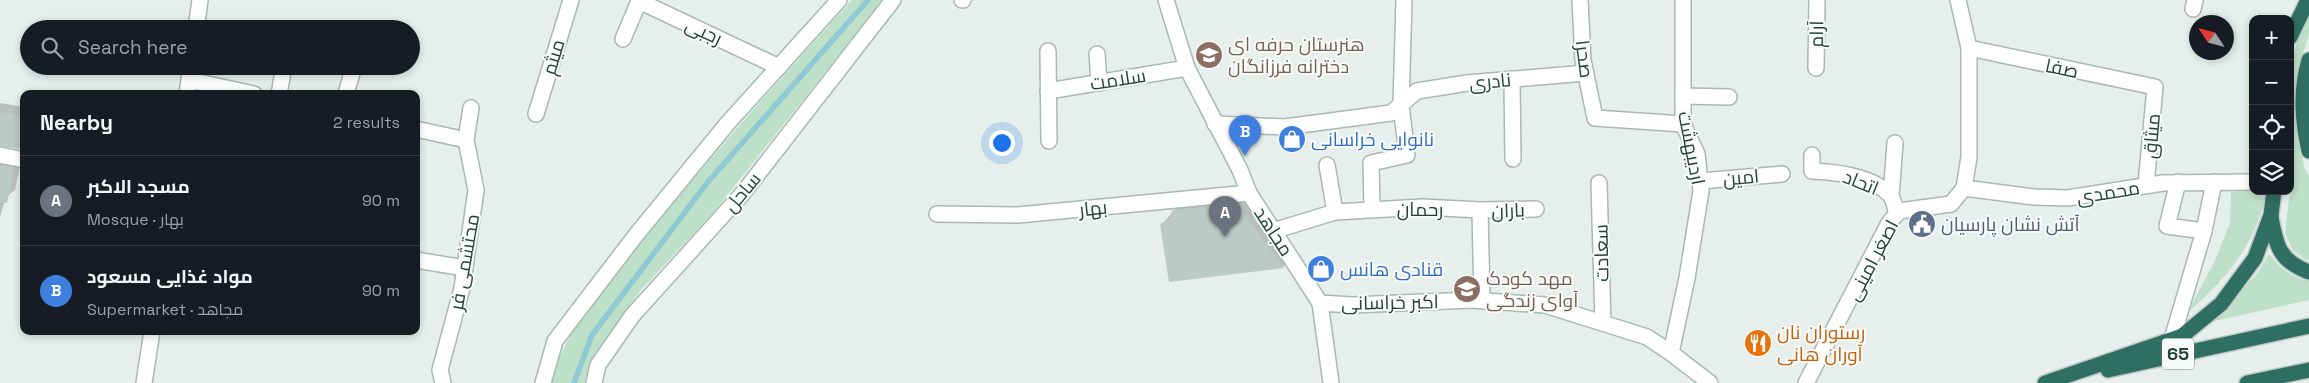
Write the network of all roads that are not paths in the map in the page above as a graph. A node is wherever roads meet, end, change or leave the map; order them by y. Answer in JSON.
{"nodes":[{"id":1,"x":200,"y":0,"type":"edge"},
{"id":2,"x":571,"y":0,"type":"edge"},
{"id":3,"x":893,"y":0,"type":"edge"},
{"id":4,"x":1166,"y":0,"type":"edge"},
{"id":5,"x":1404,"y":0,"type":"edge"},
{"id":6,"x":1580,"y":0,"type":"edge"},
{"id":7,"x":1683,"y":0,"type":"edge"},
{"id":8,"x":1817,"y":0,"type":"edge"},
{"id":9,"x":1958,"y":0,"type":"edge"},
{"id":10,"x":2308,"y":0,"type":"edge"},
{"id":11,"x":836,"y":1,"type":"edge"},
{"id":12,"x":197,"y":20,"type":"edge"},
{"id":13,"x":2294,"y":28,"type":"edge"},
{"id":14,"x":623,"y":39,"type":"dead end"},
{"id":15,"x":1969,"y":48,"type":"junction"},
{"id":16,"x":1048,"y":51,"type":"dead end"},
{"id":17,"x":1097,"y":54,"type":"dead end"},
{"id":18,"x":2309,"y":60,"type":"edge"},
{"id":19,"x":779,"y":67,"type":"junction"},
{"id":20,"x":1188,"y":68,"type":"junction"},
{"id":21,"x":1816,"y":68,"type":"dead end"},
{"id":22,"x":1585,"y":72,"type":"junction"},
{"id":23,"x":282,"y":75,"type":"edge"},
{"id":24,"x":351,"y":75,"type":"edge"},
{"id":25,"x":1512,"y":79,"type":"junction"},
{"id":26,"x":189,"y":80,"type":"edge"},
{"id":27,"x":1100,"y":82,"type":"junction"},
{"id":28,"x":2155,"y":87,"type":"joint"},
{"id":29,"x":235,"y":90,"type":"edge"},
{"id":30,"x":280,"y":90,"type":"edge"},
{"id":31,"x":347,"y":90,"type":"edge"},
{"id":32,"x":1048,"y":91,"type":"junction"},
{"id":33,"x":1683,"y":96,"type":"junction"},
{"id":34,"x":1729,"y":97,"type":"dead end"},
{"id":35,"x":1401,"y":105,"type":"junction"},
{"id":36,"x":471,"y":108,"type":"dead end"},
{"id":37,"x":536,"y":114,"type":"dead end"},
{"id":38,"x":1215,"y":124,"type":"junction"},
{"id":39,"x":1683,"y":124,"type":"junction"},
{"id":40,"x":420,"y":130,"type":"edge"},
{"id":41,"x":466,"y":140,"type":"junction"},
{"id":42,"x":1049,"y":141,"type":"dead end"},
{"id":43,"x":1895,"y":143,"type":"dead end"},
{"id":44,"x":2309,"y":151,"type":"edge"},
{"id":45,"x":1812,"y":155,"type":"dead end"},
{"id":46,"x":0,"y":156,"type":"edge"},
{"id":47,"x":20,"y":159,"type":"edge"},
{"id":48,"x":1513,"y":159,"type":"dead end"},
{"id":49,"x":1327,"y":165,"type":"dead end"},
{"id":50,"x":1782,"y":174,"type":"dead end"},
{"id":51,"x":1700,"y":181,"type":"junction"},
{"id":52,"x":2178,"y":182,"type":"junction"},
{"id":53,"x":2214,"y":182,"type":"junction"},
{"id":54,"x":2249,"y":182,"type":"edge"},
{"id":55,"x":1599,"y":183,"type":"dead end"},
{"id":56,"x":2146,"y":185,"type":"junction"},
{"id":57,"x":1964,"y":188,"type":"junction"},
{"id":58,"x":1249,"y":193,"type":"junction"},
{"id":59,"x":2274,"y":195,"type":"edge"},
{"id":60,"x":1891,"y":196,"type":"junction"},
{"id":61,"x":1372,"y":209,"type":"junction"},
{"id":62,"x":1536,"y":209,"type":"dead end"},
{"id":63,"x":1480,"y":210,"type":"junction"},
{"id":64,"x":1335,"y":212,"type":"junction"},
{"id":65,"x":937,"y":214,"type":"dead end"},
{"id":66,"x":1896,"y":214,"type":"junction"},
{"id":67,"x":2271,"y":215,"type":"junction"},
{"id":68,"x":1273,"y":231,"type":"junction"},
{"id":69,"x":2204,"y":231,"type":"junction"},
{"id":70,"x":420,"y":261,"type":"edge"},
{"id":71,"x":464,"y":268,"type":"junction"},
{"id":72,"x":2309,"y":272,"type":"edge"},
{"id":73,"x":1482,"y":300,"type":"junction"},
{"id":74,"x":1320,"y":302,"type":"junction"},
{"id":75,"x":1603,"y":323,"type":"junction"},
{"id":76,"x":2309,"y":326,"type":"edge"},
{"id":77,"x":151,"y":335,"type":"edge"},
{"id":78,"x":2172,"y":339,"type":"junction"},
{"id":79,"x":1672,"y":353,"type":"junction"},
{"id":80,"x":2309,"y":370,"type":"edge"},
{"id":81,"x":144,"y":383,"type":"edge"},
{"id":82,"x":443,"y":383,"type":"edge"},
{"id":83,"x":543,"y":383,"type":"edge"},
{"id":84,"x":594,"y":383,"type":"edge"},
{"id":85,"x":1331,"y":383,"type":"edge"},
{"id":86,"x":1710,"y":383,"type":"edge"},
{"id":87,"x":1806,"y":383,"type":"edge"},
{"id":88,"x":2046,"y":383,"type":"edge"},
{"id":89,"x":2247,"y":383,"type":"edge"}],
"edges":[{"from":1,"to":12,"type":"street"},
{"from":2,"to":37,"type":"street","name":"میثم"},
{"from":3,"to":84,"type":"street","name":"ساحل"},
{"from":4,"to":20,"type":"street","name":"مجاهد"},
{"from":5,"to":35,"type":"street"},
{"from":6,"to":22,"type":"street","name":"صحرا"},
{"from":7,"to":33,"type":"street","name":"اردیبهشت"},
{"from":8,"to":21,"type":"street","name":"آرام"},
{"from":9,"to":15,"type":"street"},
{"from":10,"to":13,"type":"highway"},
{"from":11,"to":19,"type":"street"},
{"from":14,"to":19,"type":"street","name":"رجبی"},
{"from":15,"to":28,"type":"street","name":"صفا"},
{"from":15,"to":57,"type":"street"},
{"from":16,"to":32,"type":"street"},
{"from":17,"to":27,"type":"street"},
{"from":18,"to":44,"type":"highway"},
{"from":19,"to":83,"type":"street"},
{"from":20,"to":27,"type":"street","name":"سلامت"},
{"from":20,"to":38,"type":"street","name":"مجاهد"},
{"from":22,"to":25,"type":"street","name":"نادری"},
{"from":22,"to":39,"type":"street","name":"صحرا"},
{"from":23,"to":30,"type":"street"},
{"from":24,"to":31,"type":"street"},
{"from":25,"to":35,"type":"street","name":"نادری"},
{"from":25,"to":48,"type":"street"},
{"from":26,"to":29,"type":"street"},
{"from":27,"to":32,"type":"street","name":"سلامت"},
{"from":28,"to":56,"type":"street","name":"میثاق"},
{"from":32,"to":42,"type":"street"},
{"from":33,"to":34,"type":"street"},
{"from":33,"to":39,"type":"street","name":"اردیبهشت"},
{"from":35,"to":38,"type":"street","name":"نادری"},
{"from":35,"to":61,"type":"street"},
{"from":36,"to":41,"type":"street"},
{"from":38,"to":58,"type":"street","name":"مجاهد"},
{"from":39,"to":51,"type":"street","name":"اردیبهشت"},
{"from":40,"to":41,"type":"street"},
{"from":41,"to":71,"type":"street","name":"محتشمی فر"},
{"from":43,"to":60,"type":"street"},
{"from":45,"to":60,"type":"street","name":"اتحاد"},
{"from":46,"to":47,"type":"street"},
{"from":49,"to":64,"type":"street"},
{"from":50,"to":51,"type":"street","name":"امین"},
{"from":51,"to":79,"type":"street","name":"اردیبهشت"},
{"from":52,"to":53,"type":"street","name":"محمدی"},
{"from":52,"to":56,"type":"street","name":"محمدی"},
{"from":52,"to":69,"type":"street"},
{"from":53,"to":54,"type":"street","name":"محمدی"},
{"from":53,"to":69,"type":"street"},
{"from":55,"to":75,"type":"street","name":"سعادت"},
{"from":56,"to":57,"type":"street","name":"محمدی"},
{"from":57,"to":66,"type":"street","name":"اصغر امینی"},
{"from":58,"to":65,"type":"street","name":"بهار"},
{"from":58,"to":68,"type":"street","name":"مجاهد"},
{"from":59,"to":67,"type":"highway"},
{"from":60,"to":66,"type":"street","name":"اتحاد"},
{"from":61,"to":63,"type":"street","name":"رحمان"},
{"from":61,"to":64,"type":"street","name":"رحمان"},
{"from":62,"to":63,"type":"street","name":"باران"},
{"from":63,"to":73,"type":"street"},
{"from":64,"to":68,"type":"street","name":"رحمان"},
{"from":66,"to":87,"type":"street","name":"اصغر امینی"},
{"from":67,"to":72,"type":"highway"},
{"from":67,"to":78,"type":"highway"},
{"from":68,"to":74,"type":"street","name":"مجاهد"},
{"from":69,"to":78,"type":"street"},
{"from":70,"to":71,"type":"street"},
{"from":71,"to":82,"type":"street","name":"محتشمی فر"},
{"from":73,"to":74,"type":"street","name":"اکبر خراسانی"},
{"from":73,"to":75,"type":"street","name":"اکبر خراسانی"},
{"from":74,"to":85,"type":"street","name":"مجاهد"},
{"from":75,"to":79,"type":"street","name":"اکبر خراسانی"},
{"from":76,"to":88,"type":"highway","number":"65"},
{"from":77,"to":81,"type":"street"},
{"from":78,"to":88,"type":"highway"},
{"from":79,"to":86,"type":"street","name":"اکبر خراسانی"},
{"from":80,"to":89,"type":"highway"}]}
